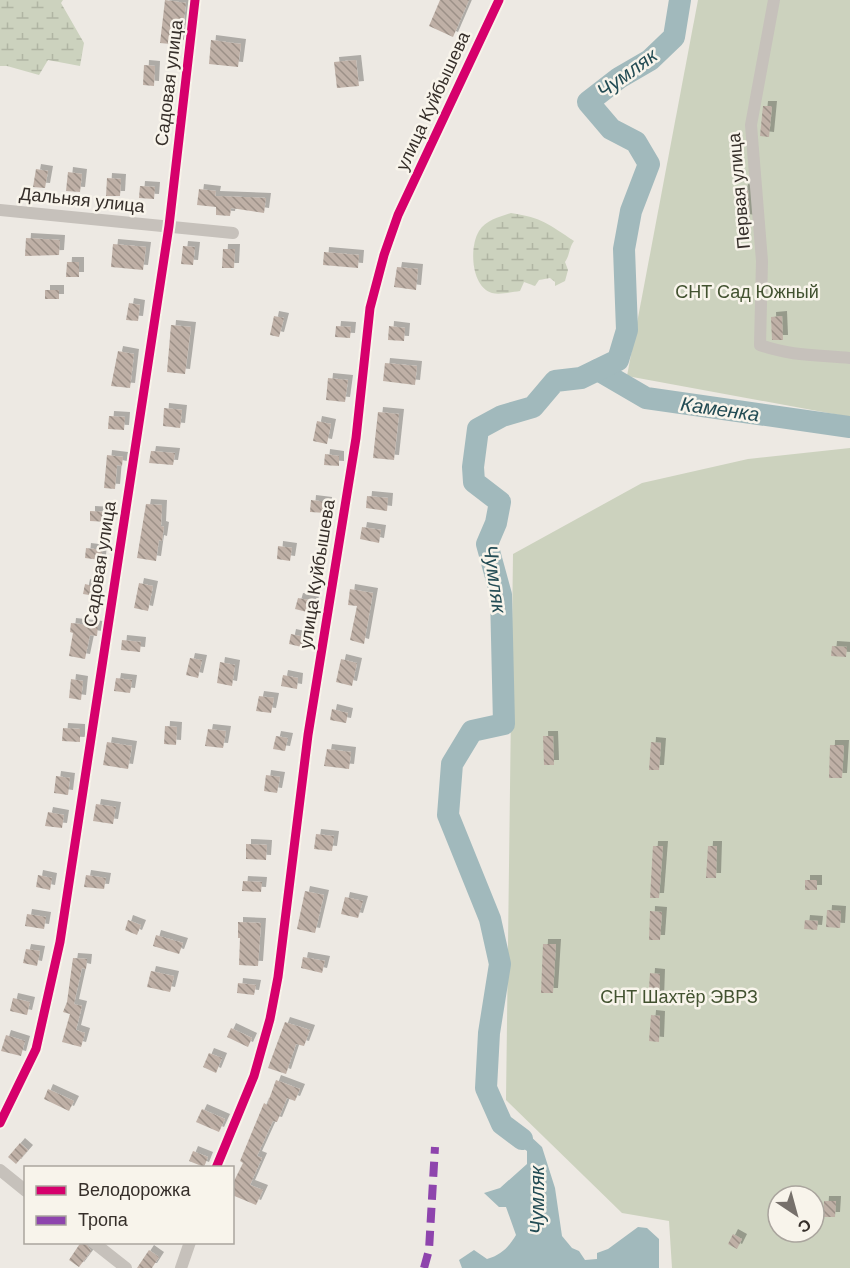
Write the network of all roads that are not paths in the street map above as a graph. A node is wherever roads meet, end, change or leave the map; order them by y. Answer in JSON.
{"nodes":[{"id":1,"x":195,"y":0,"type":"edge"},
{"id":2,"x":499,"y":0,"type":"edge"},
{"id":3,"x":774,"y":0,"type":"edge"},
{"id":4,"x":0,"y":210,"type":"edge"},
{"id":5,"x":169,"y":226,"type":"junction"},
{"id":6,"x":233,"y":233,"type":"dead end"},
{"id":7,"x":850,"y":358,"type":"edge"},
{"id":8,"x":0,"y":1123,"type":"edge"},
{"id":9,"x":216,"y":1166,"type":"edge"},
{"id":10,"x":2,"y":1177,"type":"edge"},
{"id":11,"x":24,"y":1190,"type":"edge"},
{"id":12,"x":96,"y":1244,"type":"edge"},
{"id":13,"x":189,"y":1244,"type":"edge"},
{"id":14,"x":126,"y":1268,"type":"edge"},
{"id":15,"x":181,"y":1268,"type":"edge"}],
"edges":[{"from":1,"to":5,"type":"street","name":"Садовая улица"},
{"from":2,"to":9,"type":"street","name":"улица Куйбышева"},
{"from":3,"to":7,"type":"street","name":"Первая улица"},
{"from":4,"to":5,"type":"street","name":"Дальняя улица"},
{"from":5,"to":6,"type":"street","name":"Дальняя улица"},
{"from":5,"to":8,"type":"street","name":"Садовая улица"},
{"from":10,"to":11,"type":"street"},
{"from":12,"to":14,"type":"street"},
{"from":13,"to":15,"type":"street"}]}
